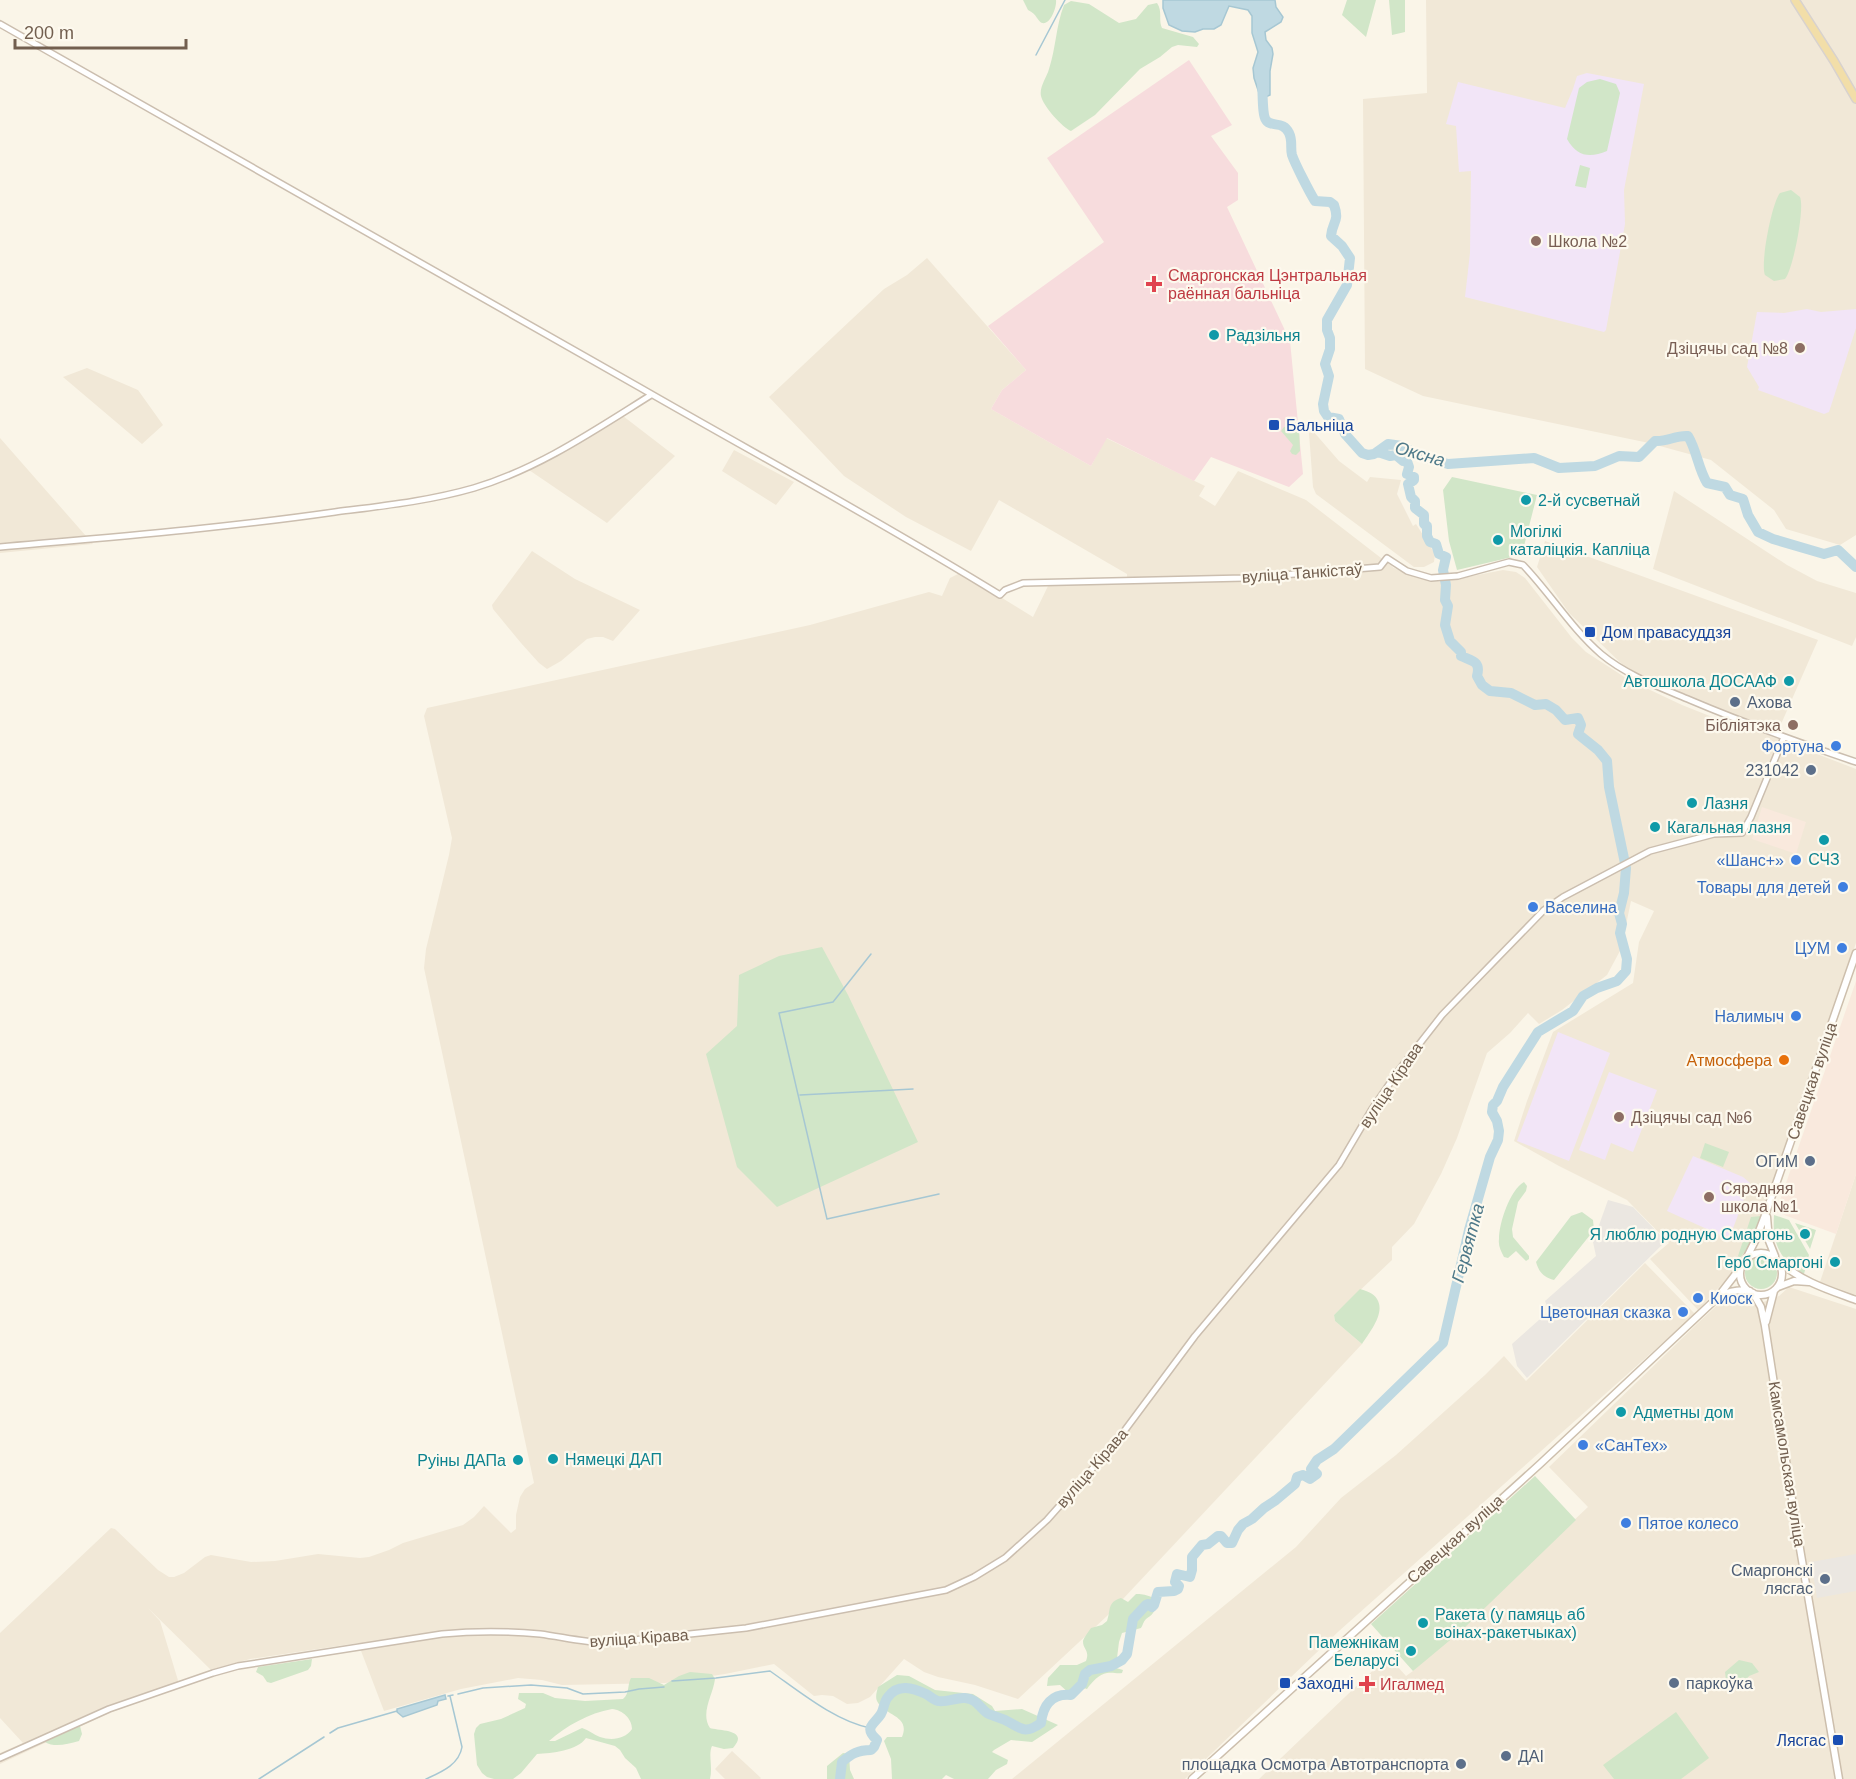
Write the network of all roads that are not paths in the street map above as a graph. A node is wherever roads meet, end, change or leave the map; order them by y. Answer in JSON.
{"nodes":[{"id":1,"x":1795,"y":0,"type":"edge"},
{"id":2,"x":0,"y":24,"type":"edge"},
{"id":3,"x":1856,"y":99,"type":"edge"},
{"id":4,"x":651,"y":394,"type":"junction"},
{"id":5,"x":0,"y":547,"type":"edge"},
{"id":6,"x":1784,"y":737,"type":"junction"},
{"id":7,"x":1856,"y":762,"type":"edge"},
{"id":8,"x":1856,"y":953,"type":"edge"},
{"id":9,"x":1767,"y":1210,"type":"junction"},
{"id":10,"x":1746,"y":1259,"type":"junction"},
{"id":11,"x":1776,"y":1259,"type":"junction"},
{"id":12,"x":1741,"y":1267,"type":"junction"},
{"id":13,"x":1809,"y":1282,"type":"junction"},
{"id":14,"x":1776,"y":1289,"type":"junction"},
{"id":15,"x":1751,"y":1292,"type":"junction"},
{"id":16,"x":1717,"y":1298,"type":"junction"},
{"id":17,"x":1856,"y":1300,"type":"edge"},
{"id":18,"x":1765,"y":1326,"type":"junction"},
{"id":19,"x":0,"y":1758,"type":"edge"},
{"id":20,"x":1192,"y":1779,"type":"edge"},
{"id":21,"x":1839,"y":1779,"type":"edge"}],
"edges":[{"from":1,"to":3,"type":"main road"},
{"from":2,"to":4,"type":"street"},
{"from":4,"to":5,"type":"street"},
{"from":4,"to":6,"type":"street","name":"вуліца Танкістаў"},
{"from":6,"to":7,"type":"street","name":"вуліца Танкістаў"},
{"from":6,"to":19,"type":"street","name":"вуліца Кірава"},
{"from":8,"to":9,"type":"main road","name":"Савецкая вуліца"},
{"from":9,"to":10,"type":"main road","name":"Савецкая вуліца"},
{"from":9,"to":11,"type":"main road","name":"Савецкая вуліца"},
{"from":10,"to":11,"type":"main road"},
{"from":10,"to":12,"type":"main road"},
{"from":11,"to":13,"type":"main road"},
{"from":11,"to":14,"type":"main road"},
{"from":12,"to":15,"type":"main road"},
{"from":12,"to":16,"type":"main road","name":"Савецкая вуліца"},
{"from":13,"to":14,"type":"main road"},
{"from":13,"to":17,"type":"main road"},
{"from":14,"to":15,"type":"main road"},
{"from":14,"to":18,"type":"main road","name":"Камсамольская вуліца"},
{"from":15,"to":16,"type":"main road","name":"Савецкая вуліца"},
{"from":15,"to":18,"type":"main road","name":"Камсамольская вуліца"},
{"from":16,"to":20,"type":"main road","name":"Савецкая вуліца"},
{"from":18,"to":21,"type":"main road","name":"Камсамольская вуліца"}]}
